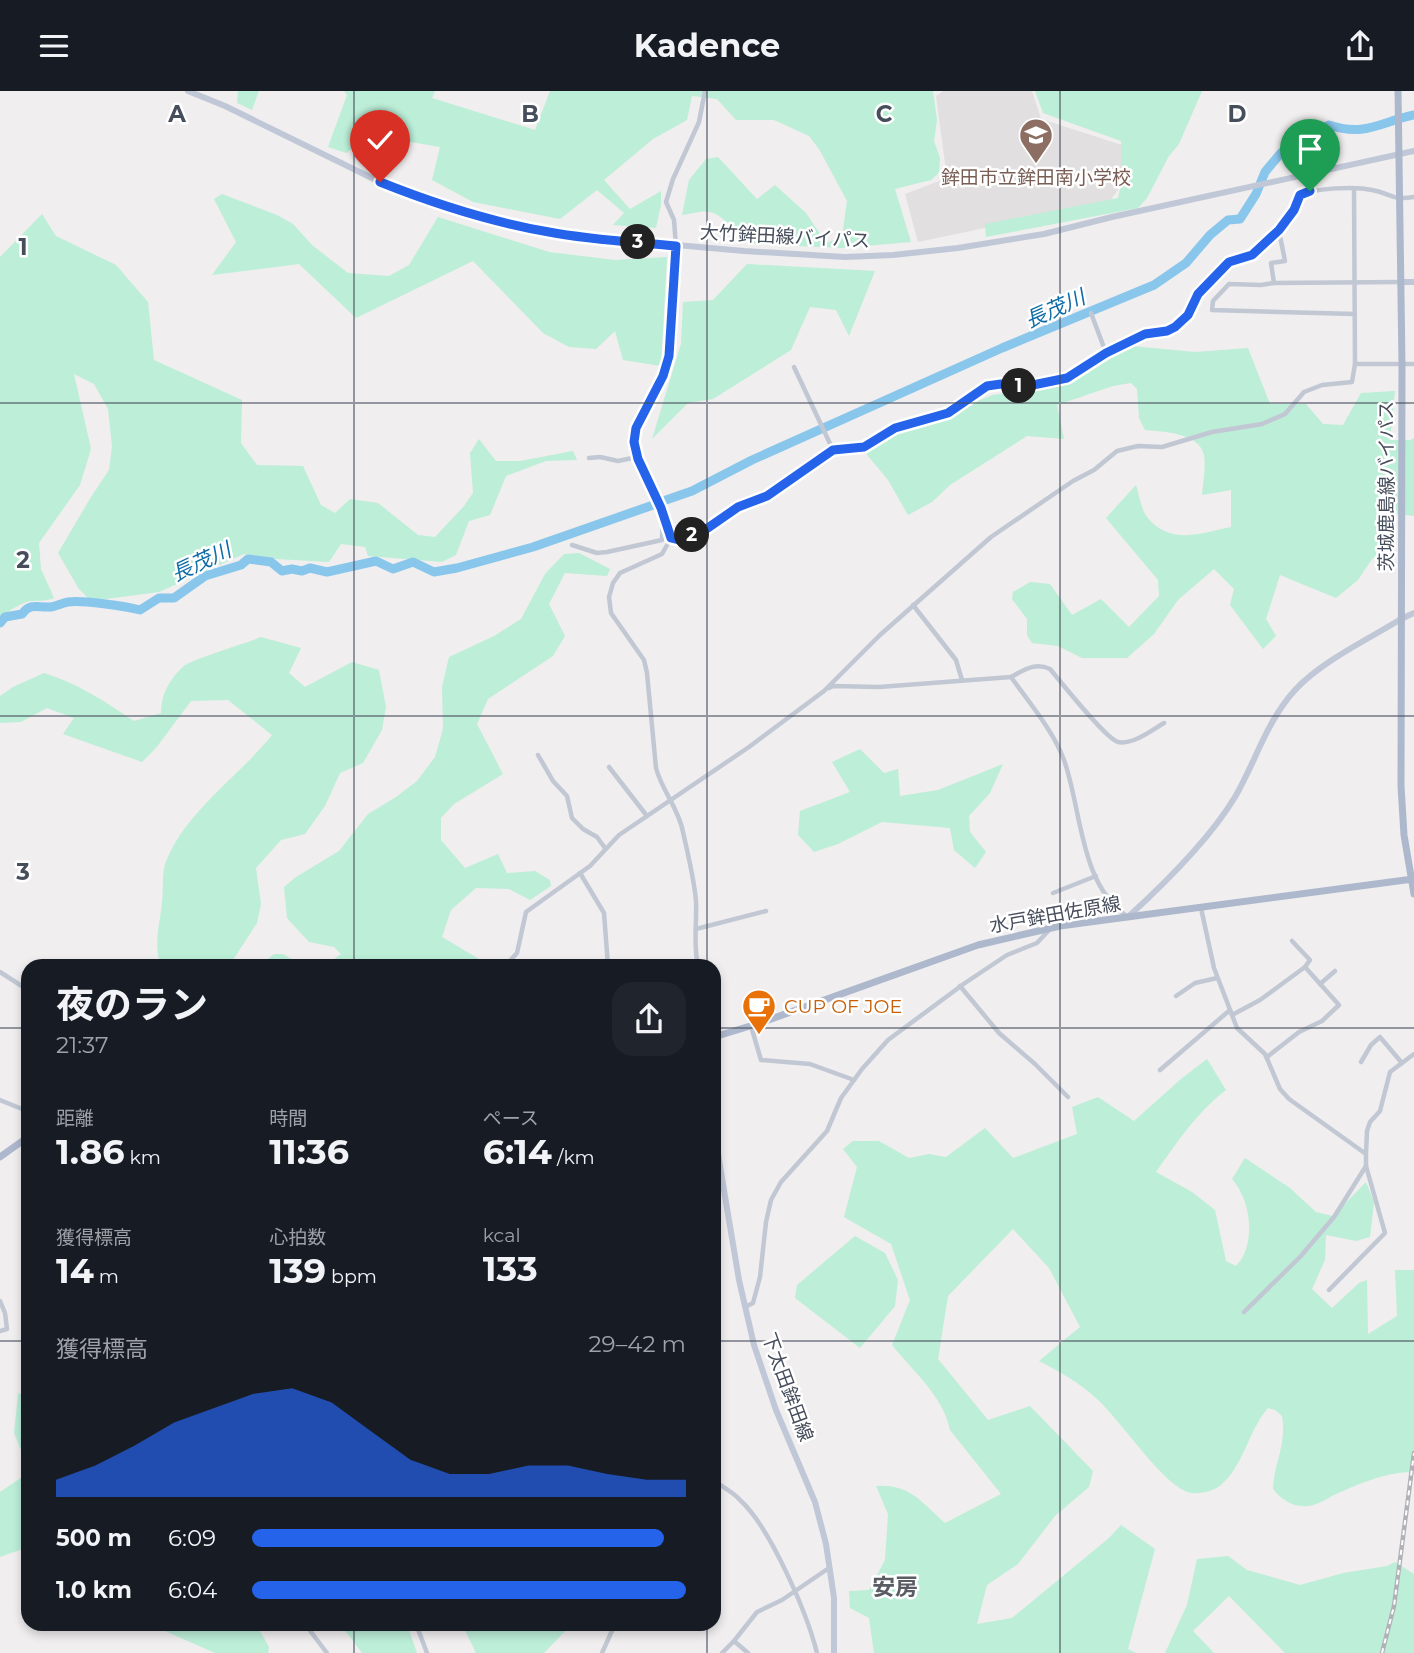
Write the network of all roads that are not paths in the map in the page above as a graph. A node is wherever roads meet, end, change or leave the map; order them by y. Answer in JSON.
{"nodes":[{"id":1,"x":188,"y":91,"type":"edge"},
{"id":2,"x":705,"y":91,"type":"edge"},
{"id":3,"x":1398,"y":91,"type":"edge"},
{"id":4,"x":1414,"y":151,"type":"edge"},
{"id":5,"x":1398,"y":155,"type":"junction"},
{"id":6,"x":1354,"y":190,"type":"junction"},
{"id":7,"x":1414,"y":197,"type":"edge"},
{"id":8,"x":1400,"y":199,"type":"junction"},
{"id":9,"x":1279,"y":230,"type":"junction"},
{"id":10,"x":676,"y":246,"type":"junction"},
{"id":11,"x":1401,"y":282,"type":"junction"},
{"id":12,"x":1414,"y":282,"type":"edge"},
{"id":13,"x":1274,"y":283,"type":"junction"},
{"id":14,"x":1354,"y":283,"type":"junction"},
{"id":15,"x":1091,"y":313,"type":"dead end"},
{"id":16,"x":1354,"y":314,"type":"junction"},
{"id":17,"x":1106,"y":353,"type":"junction"},
{"id":18,"x":1414,"y":363,"type":"edge"},
{"id":19,"x":1354,"y":364,"type":"junction"},
{"id":20,"x":1402,"y":364,"type":"junction"},
{"id":21,"x":794,"y":367,"type":"dead end"},
{"id":22,"x":833,"y":450,"type":"junction"},
{"id":23,"x":637,"y":457,"type":"junction"},
{"id":24,"x":589,"y":458,"type":"dead end"},
{"id":25,"x":663,"y":517,"type":"junction"},
{"id":26,"x":671,"y":538,"type":"junction"},
{"id":27,"x":572,"y":545,"type":"dead end"},
{"id":28,"x":912,"y":605,"type":"junction"},
{"id":29,"x":1414,"y":613,"type":"edge"},
{"id":30,"x":1401,"y":619,"type":"junction"},
{"id":31,"x":1011,"y":677,"type":"junction"},
{"id":32,"x":962,"y":680,"type":"junction"},
{"id":33,"x":824,"y":691,"type":"junction"},
{"id":34,"x":1164,"y":723,"type":"dead end"},
{"id":35,"x":538,"y":755,"type":"dead end"},
{"id":36,"x":609,"y":767,"type":"dead end"},
{"id":37,"x":670,"y":800,"type":"junction"},
{"id":38,"x":647,"y":816,"type":"junction"},
{"id":39,"x":605,"y":848,"type":"junction"},
{"id":40,"x":580,"y":873,"type":"junction"},
{"id":41,"x":1096,"y":876,"type":"junction"},
{"id":42,"x":1412,"y":879,"type":"edge"},
{"id":43,"x":1053,"y":893,"type":"dead end"},
{"id":44,"x":1414,"y":894,"type":"edge"},
{"id":45,"x":1201,"y":908,"type":"junction"},
{"id":46,"x":766,"y":911,"type":"dead end"},
{"id":47,"x":1128,"y":917,"type":"junction"},
{"id":48,"x":1051,"y":928,"type":"junction"},
{"id":49,"x":696,"y":929,"type":"junction"},
{"id":50,"x":1292,"y":941,"type":"dead end"},
{"id":51,"x":511,"y":959,"type":"edge"},
{"id":52,"x":607,"y":959,"type":"edge"},
{"id":53,"x":696,"y":959,"type":"edge"},
{"id":54,"x":1305,"y":967,"type":"junction"},
{"id":55,"x":1335,"y":971,"type":"dead end"},
{"id":56,"x":0,"y":972,"type":"edge"},
{"id":57,"x":1217,"y":978,"type":"junction"},
{"id":58,"x":1320,"y":984,"type":"junction"},
{"id":59,"x":21,"y":986,"type":"edge"},
{"id":60,"x":960,"y":986,"type":"junction"},
{"id":61,"x":1176,"y":996,"type":"dead end"},
{"id":62,"x":1231,"y":1012,"type":"junction"},
{"id":63,"x":751,"y":1026,"type":"junction"},
{"id":64,"x":721,"y":1035,"type":"edge"},
{"id":65,"x":1414,"y":1054,"type":"edge"},
{"id":66,"x":1267,"y":1058,"type":"junction"},
{"id":67,"x":1361,"y":1062,"type":"dead end"},
{"id":68,"x":1402,"y":1063,"type":"junction"},
{"id":69,"x":1160,"y":1070,"type":"dead end"},
{"id":70,"x":854,"y":1080,"type":"junction"},
{"id":71,"x":1068,"y":1097,"type":"dead end"},
{"id":72,"x":0,"y":1100,"type":"edge"},
{"id":73,"x":21,"y":1109,"type":"edge"},
{"id":74,"x":21,"y":1142,"type":"edge"},
{"id":75,"x":1366,"y":1154,"type":"junction"},
{"id":76,"x":0,"y":1157,"type":"edge"},
{"id":77,"x":1366,"y":1166,"type":"junction"},
{"id":78,"x":721,"y":1170,"type":"edge"},
{"id":79,"x":1329,"y":1290,"type":"dead end"},
{"id":80,"x":0,"y":1301,"type":"edge"},
{"id":81,"x":745,"y":1307,"type":"junction"},
{"id":82,"x":1244,"y":1312,"type":"dead end"},
{"id":83,"x":0,"y":1331,"type":"edge"},
{"id":84,"x":721,"y":1486,"type":"edge"},
{"id":85,"x":830,"y":1568,"type":"junction"},
{"id":86,"x":794,"y":1591,"type":"junction"},
{"id":87,"x":311,"y":1631,"type":"edge"},
{"id":88,"x":419,"y":1631,"type":"edge"},
{"id":89,"x":612,"y":1631,"type":"edge"},
{"id":90,"x":734,"y":1641,"type":"junction"},
{"id":91,"x":327,"y":1653,"type":"edge"},
{"id":92,"x":427,"y":1653,"type":"edge"},
{"id":93,"x":602,"y":1653,"type":"edge"},
{"id":94,"x":722,"y":1653,"type":"edge"},
{"id":95,"x":748,"y":1653,"type":"edge"},
{"id":96,"x":817,"y":1653,"type":"edge"},
{"id":97,"x":834,"y":1653,"type":"edge"}],
"edges":[{"from":1,"to":10,"type":"main road","name":"大竹鉾田線バイパス"},
{"from":2,"to":10,"type":"street"},
{"from":3,"to":5,"type":"main road","name":"茨城鹿島線バイパス"},
{"from":4,"to":5,"type":"main road","name":"大竹鉾田線バイパス"},
{"from":5,"to":8,"type":"main road","name":"茨城鹿島線バイパス"},
{"from":5,"to":10,"type":"main road","name":"大竹鉾田線バイパス"},
{"from":6,"to":8,"type":"street"},
{"from":6,"to":9,"type":"street"},
{"from":6,"to":14,"type":"street"},
{"from":7,"to":8,"type":"street"},
{"from":8,"to":11,"type":"main road","name":"茨城鹿島線バイパス"},
{"from":9,"to":13,"type":"street"},
{"from":9,"to":17,"type":"street"},
{"from":10,"to":23,"type":"street"},
{"from":11,"to":12,"type":"main road"},
{"from":11,"to":14,"type":"street"},
{"from":11,"to":20,"type":"main road","name":"茨城鹿島線バイパス"},
{"from":13,"to":14,"type":"street"},
{"from":13,"to":16,"type":"street"},
{"from":14,"to":16,"type":"street"},
{"from":15,"to":17,"type":"street"},
{"from":16,"to":19,"type":"street"},
{"from":17,"to":22,"type":"street"},
{"from":18,"to":20,"type":"street"},
{"from":19,"to":20,"type":"street"},
{"from":19,"to":28,"type":"street"},
{"from":20,"to":30,"type":"main road","name":"茨城鹿島線バイパス"},
{"from":21,"to":22,"type":"street"},
{"from":22,"to":26,"type":"street"},
{"from":23,"to":24,"type":"street"},
{"from":23,"to":25,"type":"street"},
{"from":25,"to":26,"type":"street"},
{"from":25,"to":27,"type":"street"},
{"from":26,"to":37,"type":"street"},
{"from":28,"to":32,"type":"street"},
{"from":28,"to":33,"type":"street"},
{"from":29,"to":30,"type":"main road"},
{"from":30,"to":42,"type":"main road","name":"茨城鹿島線バイパス"},
{"from":30,"to":47,"type":"main road"},
{"from":31,"to":32,"type":"street"},
{"from":31,"to":34,"type":"street"},
{"from":31,"to":41,"type":"street"},
{"from":32,"to":33,"type":"street"},
{"from":33,"to":37,"type":"street"},
{"from":35,"to":39,"type":"street"},
{"from":36,"to":38,"type":"street"},
{"from":37,"to":38,"type":"street"},
{"from":37,"to":49,"type":"street"},
{"from":38,"to":39,"type":"street"},
{"from":39,"to":40,"type":"street"},
{"from":40,"to":51,"type":"street"},
{"from":40,"to":52,"type":"street"},
{"from":41,"to":43,"type":"street"},
{"from":41,"to":47,"type":"street"},
{"from":42,"to":44,"type":"main road","name":"茨城鹿島線バイパス"},
{"from":42,"to":45,"type":"main road","name":"水戸鉾田佐原線"},
{"from":45,"to":47,"type":"main road","name":"水戸鉾田佐原線"},
{"from":45,"to":57,"type":"street"},
{"from":46,"to":49,"type":"street"},
{"from":47,"to":48,"type":"main road","name":"水戸鉾田佐原線"},
{"from":48,"to":60,"type":"street"},
{"from":48,"to":63,"type":"main road","name":"水戸鉾田佐原線"},
{"from":49,"to":53,"type":"street"},
{"from":50,"to":54,"type":"street"},
{"from":54,"to":58,"type":"street"},
{"from":54,"to":62,"type":"street"},
{"from":55,"to":58,"type":"street"},
{"from":56,"to":59,"type":"street"},
{"from":57,"to":61,"type":"street"},
{"from":57,"to":62,"type":"street"},
{"from":58,"to":66,"type":"street"},
{"from":60,"to":70,"type":"street"},
{"from":60,"to":71,"type":"street"},
{"from":62,"to":66,"type":"street"},
{"from":62,"to":69,"type":"street"},
{"from":63,"to":64,"type":"main road","name":"水戸鉾田佐原線"},
{"from":63,"to":70,"type":"street"},
{"from":65,"to":68,"type":"street"},
{"from":66,"to":75,"type":"street"},
{"from":67,"to":68,"type":"street"},
{"from":68,"to":75,"type":"street"},
{"from":70,"to":81,"type":"street"},
{"from":72,"to":73,"type":"street"},
{"from":74,"to":76,"type":"main road"},
{"from":75,"to":77,"type":"street"},
{"from":77,"to":79,"type":"street"},
{"from":77,"to":82,"type":"street"},
{"from":78,"to":81,"type":"main road","name":"下太田鉾田線"},
{"from":80,"to":83,"type":"street"},
{"from":81,"to":85,"type":"main road","name":"下太田鉾田線"},
{"from":84,"to":86,"type":"street"},
{"from":85,"to":86,"type":"street"},
{"from":85,"to":97,"type":"main road","name":"下太田鉾田線"},
{"from":86,"to":90,"type":"street"},
{"from":86,"to":96,"type":"street"},
{"from":87,"to":91,"type":"street"},
{"from":88,"to":92,"type":"street"},
{"from":89,"to":93,"type":"street"},
{"from":90,"to":94,"type":"street"},
{"from":90,"to":95,"type":"street"}]}
